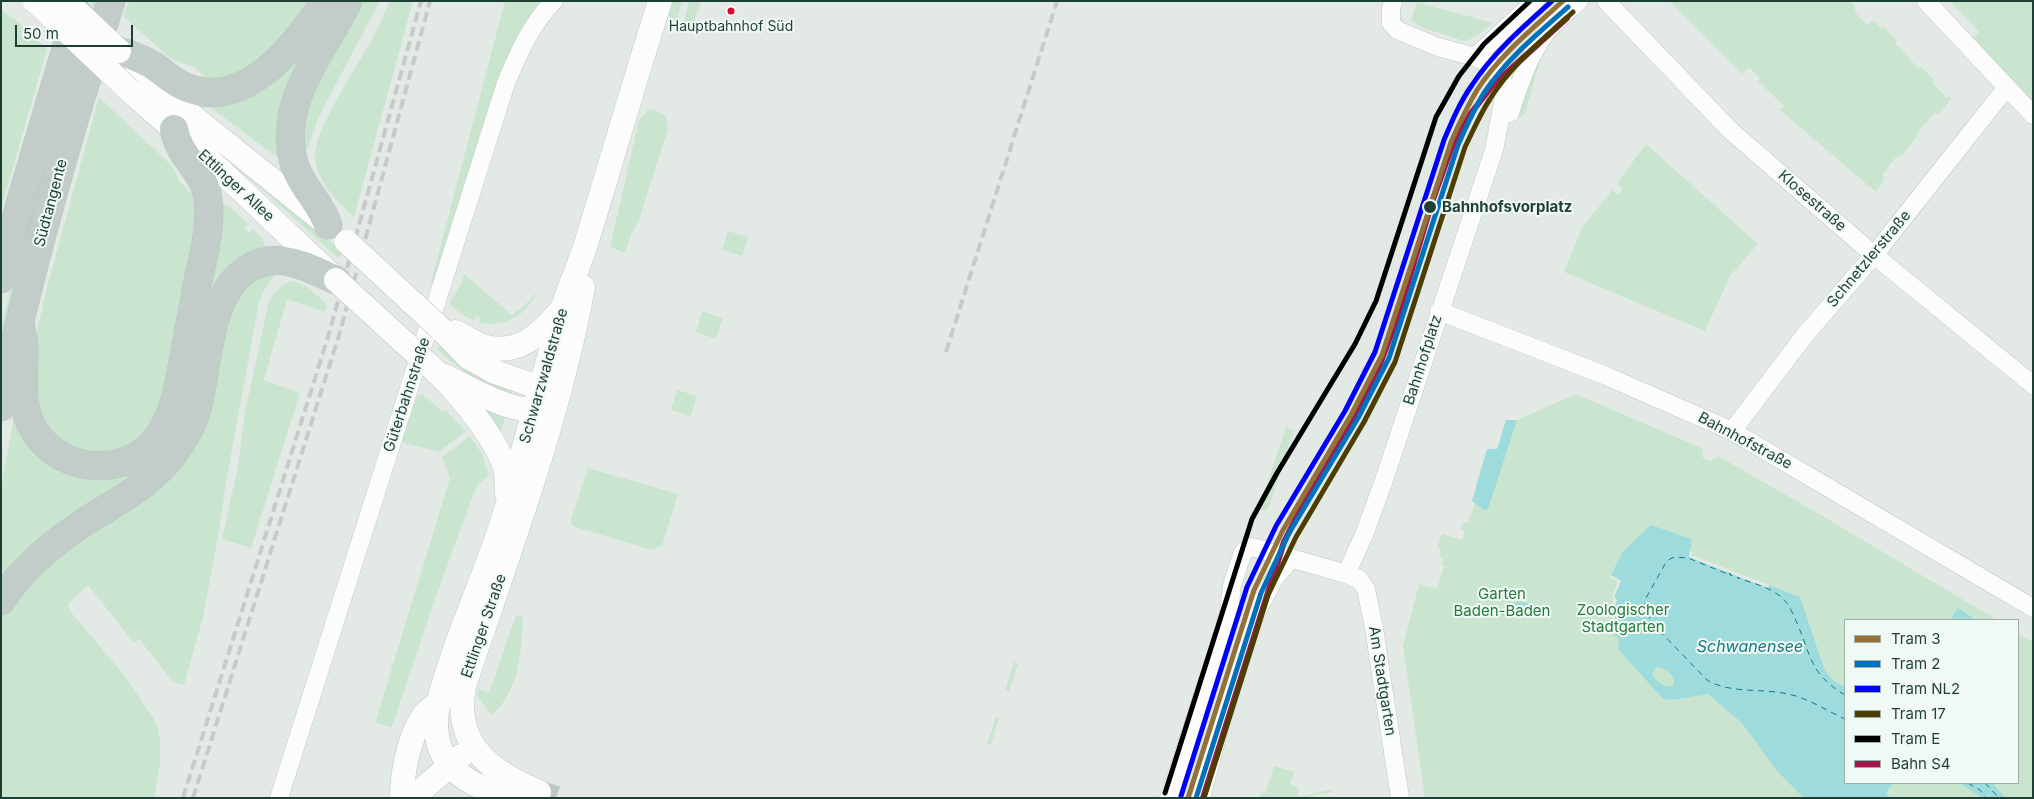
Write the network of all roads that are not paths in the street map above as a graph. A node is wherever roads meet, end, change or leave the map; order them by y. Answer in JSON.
{"nodes":[{"id":1,"x":35,"y":1,"type":"edge"},
{"id":2,"x":66,"y":1,"type":"edge"},
{"id":3,"x":80,"y":1,"type":"edge"},
{"id":4,"x":111,"y":1,"type":"edge"},
{"id":5,"x":325,"y":1,"type":"edge"},
{"id":6,"x":348,"y":1,"type":"edge"},
{"id":7,"x":554,"y":1,"type":"edge"},
{"id":8,"x":660,"y":1,"type":"edge"},
{"id":9,"x":1393,"y":1,"type":"edge"},
{"id":10,"x":1535,"y":1,"type":"edge"},
{"id":11,"x":1579,"y":1,"type":"edge"},
{"id":12,"x":1606,"y":1,"type":"edge"},
{"id":13,"x":1926,"y":1,"type":"edge"},
{"id":14,"x":1475,"y":57,"type":"junction"},
{"id":15,"x":132,"y":58,"type":"junction"},
{"id":16,"x":2007,"y":88,"type":"junction"},
{"id":17,"x":2033,"y":115,"type":"edge"},
{"id":18,"x":174,"y":129,"type":"junction"},
{"id":19,"x":1496,"y":140,"type":"junction"},
{"id":20,"x":21,"y":200,"type":"junction"},
{"id":21,"x":337,"y":233,"type":"junction"},
{"id":22,"x":1,"y":238,"type":"edge"},
{"id":23,"x":585,"y":248,"type":"junction"},
{"id":24,"x":1874,"y":255,"type":"junction"},
{"id":25,"x":1,"y":279,"type":"edge"},
{"id":26,"x":336,"y":280,"type":"junction"},
{"id":27,"x":563,"y":308,"type":"junction"},
{"id":28,"x":1439,"y":311,"type":"junction"},
{"id":29,"x":20,"y":322,"type":"junction"},
{"id":30,"x":441,"y":329,"type":"junction"},
{"id":31,"x":433,"y":369,"type":"junction"},
{"id":32,"x":2033,"y":385,"type":"edge"},
{"id":33,"x":546,"y":398,"type":"junction"},
{"id":34,"x":1,"y":408,"type":"edge"},
{"id":35,"x":550,"y":429,"type":"joint"},
{"id":36,"x":1732,"y":431,"type":"junction"},
{"id":37,"x":506,"y":506,"type":"junction"},
{"id":38,"x":1292,"y":558,"type":"junction"},
{"id":39,"x":1346,"y":574,"type":"junction"},
{"id":40,"x":1,"y":601,"type":"edge"},
{"id":41,"x":2033,"y":608,"type":"edge"},
{"id":42,"x":439,"y":702,"type":"junction"},
{"id":43,"x":473,"y":747,"type":"junction"},
{"id":44,"x":450,"y":765,"type":"junction"},
{"id":45,"x":539,"y":792,"type":"tunnel mouth"},
{"id":46,"x":279,"y":798,"type":"edge"},
{"id":47,"x":402,"y":798,"type":"edge"},
{"id":48,"x":412,"y":798,"type":"edge"},
{"id":49,"x":508,"y":798,"type":"edge"},
{"id":50,"x":1169,"y":798,"type":"edge"},
{"id":51,"x":1201,"y":798,"type":"edge"},
{"id":52,"x":1400,"y":798,"type":"edge"}],
"edges":[{"from":1,"to":18,"type":"main road","name":"Ettlinger Allee","bridge":true},
{"from":2,"to":15,"type":"main road","name":"Ettlinger Allee","bridge":true},
{"from":3,"to":20,"type":"highway","name":"Südtangente"},
{"from":4,"to":29,"type":"highway","name":"Südtangente"},
{"from":5,"to":15,"type":"highway"},
{"from":6,"to":21,"type":"highway"},
{"from":7,"to":46,"type":"street","name":"Güterbahnstraße"},
{"from":8,"to":23,"type":"main road","name":"Schwarzwaldstraße"},
{"from":9,"to":14,"type":"street","name":"Bahnhofplatz"},
{"from":10,"to":14,"type":"street"},
{"from":11,"to":19,"type":"street"},
{"from":12,"to":24,"type":"street","name":"Klosestraße"},
{"from":13,"to":16,"type":"street"},
{"from":14,"to":19,"type":"street","name":"Bahnhofplatz"},
{"from":15,"to":21,"type":"main road","name":"Ettlinger Allee"},
{"from":16,"to":17,"type":"street"},
{"from":16,"to":24,"type":"street","name":"Schnetzlerstraße"},
{"from":18,"to":26,"type":"main road","name":"Ettlinger Allee"},
{"from":18,"to":29,"type":"highway"},
{"from":19,"to":28,"type":"street","name":"Bahnhofplatz"},
{"from":20,"to":22,"type":"highway"},
{"from":20,"to":25,"type":"highway","name":"Südtangente"},
{"from":21,"to":30,"type":"main road","name":"Ettlinger Allee","bridge":true},
{"from":23,"to":27,"type":"main road","name":"Schwarzwaldstraße"},
{"from":23,"to":33,"type":"main road","name":"Schwarzwaldstraße"},
{"from":24,"to":32,"type":"street","name":"Klosestraße"},
{"from":24,"to":36,"type":"street","name":"Schnetzlerstraße"},
{"from":26,"to":31,"type":"main road","name":"Ettlinger Allee","bridge":true},
{"from":26,"to":40,"type":"highway"},
{"from":27,"to":30,"type":"main road"},
{"from":27,"to":33,"type":"main road","name":"Schwarzwaldstraße"},
{"from":28,"to":36,"type":"street","name":"Bahnhofstraße"},
{"from":28,"to":39,"type":"street","name":"Bahnhofplatz"},
{"from":29,"to":34,"type":"highway","name":"Südtangente"},
{"from":30,"to":33,"type":"main road","name":"Ettlinger Allee"},
{"from":31,"to":33,"type":"main road"},
{"from":31,"to":37,"type":"main road"},
{"from":33,"to":35,"type":"main road","name":"Schwarzwaldstraße"},
{"from":33,"to":37,"type":"main road","name":"Schwarzwaldstraße"},
{"from":35,"to":43,"type":"main road","name":"Ettlinger Straße"},
{"from":36,"to":41,"type":"street","name":"Bahnhofstraße"},
{"from":37,"to":42,"type":"main road","name":"Ettlinger Straße"},
{"from":38,"to":39,"type":"street"},
{"from":38,"to":50,"type":"street"},
{"from":38,"to":51,"type":"street"},
{"from":39,"to":52,"type":"street","name":"Am Stadtgarten"},
{"from":42,"to":44,"type":"main road","name":"Ettlinger Straße"},
{"from":42,"to":47,"type":"main road"},
{"from":43,"to":44,"type":"main road"},
{"from":43,"to":45,"type":"main road","name":"Ettlinger Straße"},
{"from":44,"to":48,"type":"main road"},
{"from":44,"to":49,"type":"main road","name":"Ettlinger Straße"}]}
